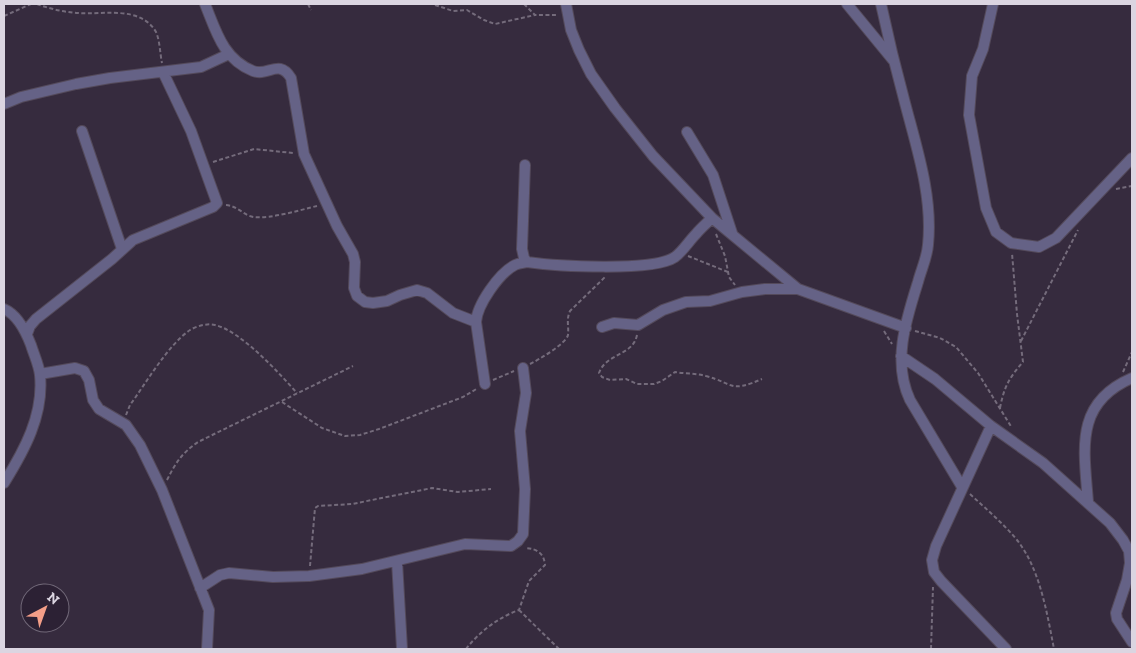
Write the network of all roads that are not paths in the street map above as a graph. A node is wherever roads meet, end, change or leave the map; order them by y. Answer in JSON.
{"nodes":[{"id":1,"x":205,"y":4,"type":"edge"},
{"id":2,"x":566,"y":4,"type":"edge"},
{"id":3,"x":847,"y":4,"type":"edge"},
{"id":4,"x":881,"y":4,"type":"edge"},
{"id":5,"x":993,"y":4,"type":"edge"},
{"id":6,"x":229,"y":54,"type":"junction"},
{"id":7,"x":894,"y":60,"type":"junction"},
{"id":8,"x":163,"y":72,"type":"junction"},
{"id":9,"x":4,"y":104,"type":"edge"},
{"id":10,"x":82,"y":131,"type":"dead end"},
{"id":11,"x":687,"y":132,"type":"dead end"},
{"id":12,"x":1132,"y":158,"type":"edge"},
{"id":13,"x":525,"y":165,"type":"dead end"},
{"id":14,"x":712,"y":218,"type":"junction"},
{"id":15,"x":733,"y":236,"type":"junction"},
{"id":16,"x":122,"y":249,"type":"junction"},
{"id":17,"x":527,"y":262,"type":"junction"},
{"id":18,"x":798,"y":289,"type":"junction"},
{"id":19,"x":4,"y":309,"type":"edge"},
{"id":20,"x":476,"y":322,"type":"junction"},
{"id":21,"x":602,"y":327,"type":"dead end"},
{"id":22,"x":906,"y":328,"type":"junction"},
{"id":23,"x":27,"y":334,"type":"junction"},
{"id":24,"x":901,"y":356,"type":"junction"},
{"id":25,"x":523,"y":368,"type":"road end"},
{"id":26,"x":40,"y":374,"type":"junction"},
{"id":27,"x":1132,"y":378,"type":"edge"},
{"id":28,"x":485,"y":384,"type":"road end"},
{"id":29,"x":991,"y":426,"type":"junction"},
{"id":30,"x":4,"y":483,"type":"edge"},
{"id":31,"x":962,"y":486,"type":"junction"},
{"id":32,"x":1088,"y":502,"type":"junction"},
{"id":33,"x":397,"y":561,"type":"junction"},
{"id":34,"x":1130,"y":574,"type":"edge"},
{"id":35,"x":200,"y":588,"type":"junction"},
{"id":36,"x":1132,"y":642,"type":"edge"},
{"id":37,"x":207,"y":649,"type":"edge"},
{"id":38,"x":402,"y":649,"type":"edge"},
{"id":39,"x":1006,"y":649,"type":"edge"}],
"edges":[{"from":1,"to":6,"type":"street"},
{"from":2,"to":14,"type":"street"},
{"from":3,"to":7,"type":"street"},
{"from":4,"to":7,"type":"street"},
{"from":5,"to":12,"type":"street"},
{"from":6,"to":8,"type":"street"},
{"from":6,"to":20,"type":"street"},
{"from":7,"to":22,"type":"street"},
{"from":8,"to":9,"type":"street"},
{"from":8,"to":16,"type":"street"},
{"from":10,"to":16,"type":"street"},
{"from":11,"to":15,"type":"street"},
{"from":13,"to":17,"type":"street"},
{"from":14,"to":15,"type":"street"},
{"from":14,"to":17,"type":"street"},
{"from":15,"to":18,"type":"street"},
{"from":16,"to":23,"type":"street"},
{"from":17,"to":20,"type":"street"},
{"from":18,"to":21,"type":"street"},
{"from":18,"to":22,"type":"street"},
{"from":19,"to":23,"type":"street"},
{"from":20,"to":28,"type":"street"},
{"from":22,"to":24,"type":"street"},
{"from":23,"to":26,"type":"street"},
{"from":24,"to":29,"type":"street"},
{"from":24,"to":31,"type":"street"},
{"from":25,"to":33,"type":"street"},
{"from":26,"to":30,"type":"street"},
{"from":26,"to":35,"type":"street"},
{"from":27,"to":32,"type":"street"},
{"from":29,"to":31,"type":"street"},
{"from":29,"to":32,"type":"street"},
{"from":31,"to":39,"type":"street"},
{"from":32,"to":34,"type":"street"},
{"from":33,"to":35,"type":"street"},
{"from":33,"to":38,"type":"street"},
{"from":34,"to":36,"type":"street"},
{"from":35,"to":37,"type":"street"}]}
